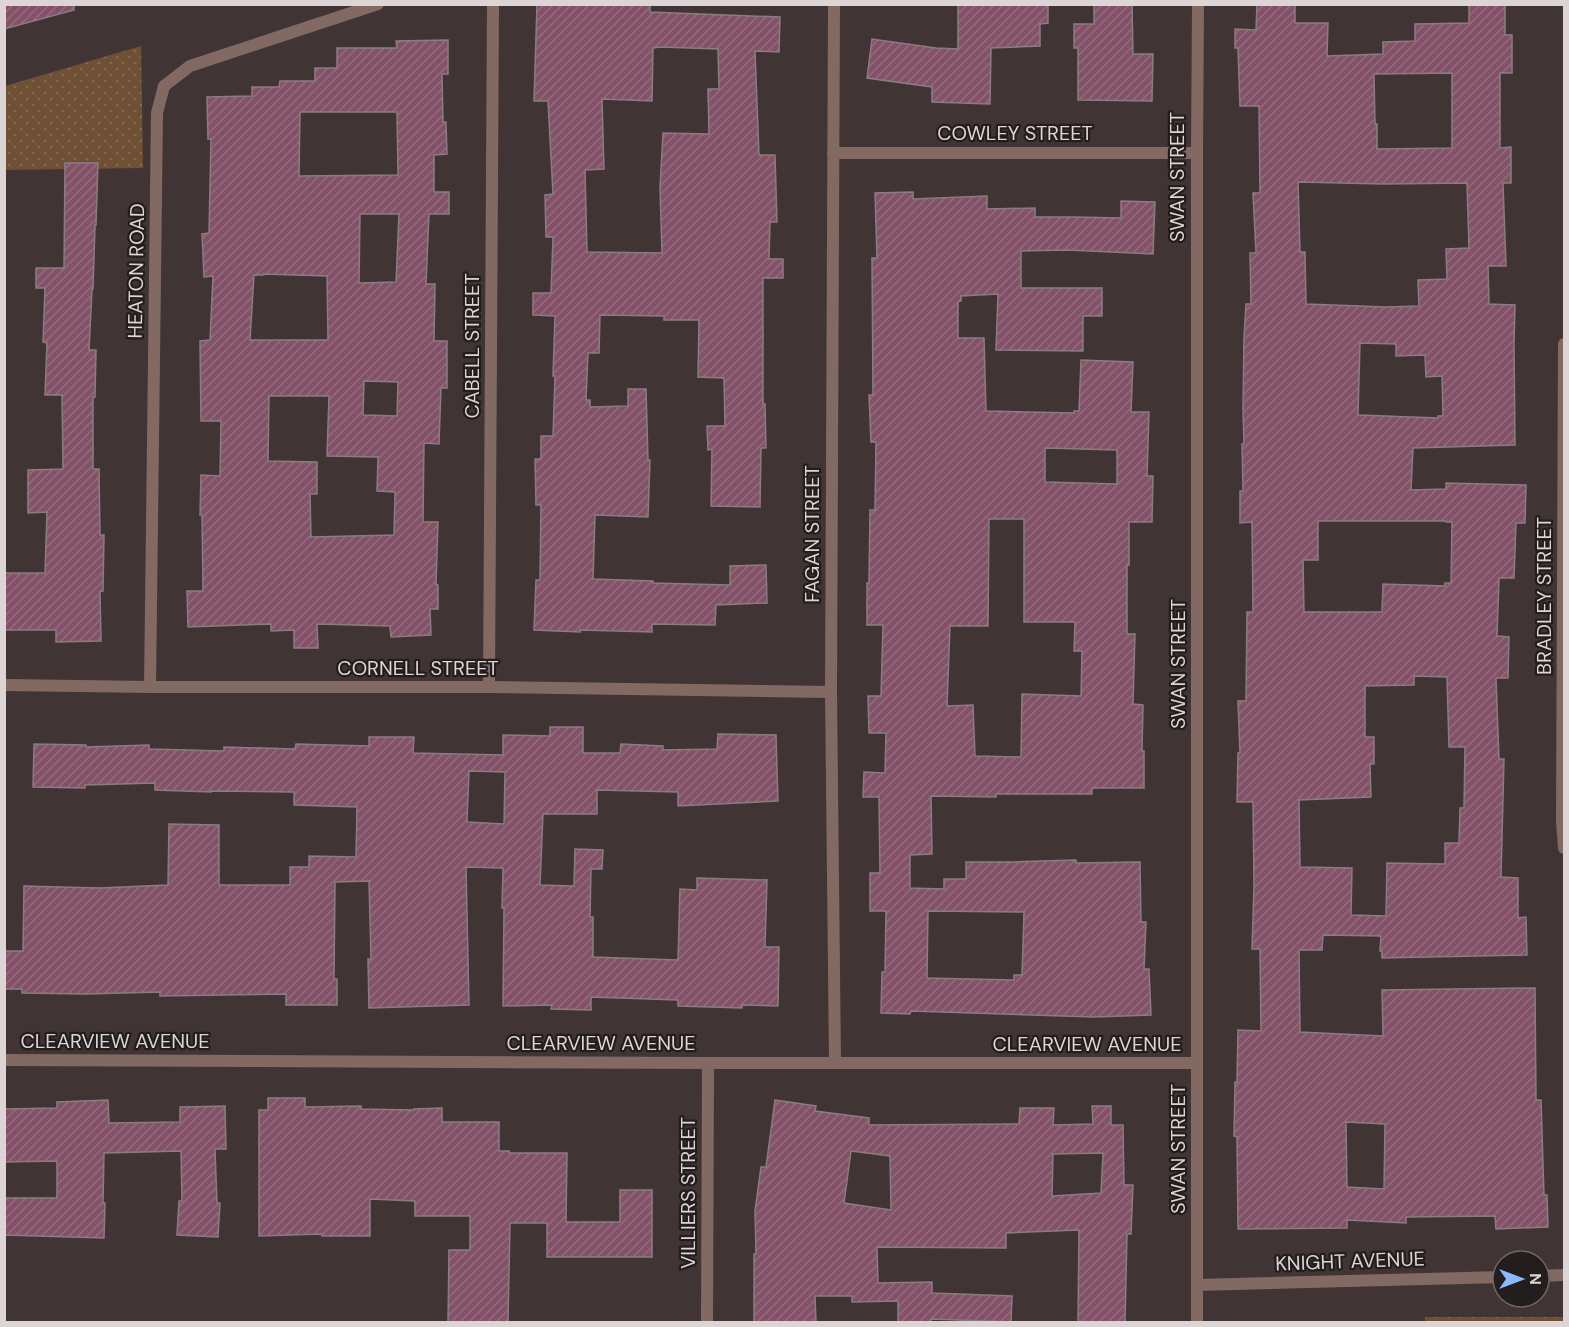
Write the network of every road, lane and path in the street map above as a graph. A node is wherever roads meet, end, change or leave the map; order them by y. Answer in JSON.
{"nodes":[{"id":1,"x":378,"y":4,"type":"edge"},
{"id":2,"x":493,"y":4,"type":"edge"},
{"id":3,"x":834,"y":4,"type":"edge"},
{"id":4,"x":1198,"y":4,"type":"edge"},
{"id":5,"x":833,"y":153,"type":"junction"},
{"id":6,"x":1197,"y":153,"type":"junction"},
{"id":7,"x":1564,"y":344,"type":"edge"},
{"id":8,"x":4,"y":685,"type":"edge"},
{"id":9,"x":150,"y":687,"type":"junction"},
{"id":10,"x":489,"y":687,"type":"junction"},
{"id":11,"x":831,"y":692,"type":"junction"},
{"id":12,"x":1564,"y":848,"type":"edge"},
{"id":13,"x":4,"y":1059,"type":"edge"},
{"id":14,"x":708,"y":1063,"type":"junction"},
{"id":15,"x":835,"y":1063,"type":"junction"},
{"id":16,"x":1197,"y":1063,"type":"junction"},
{"id":17,"x":1491,"y":1277,"type":"edge"},
{"id":18,"x":1197,"y":1285,"type":"junction"},
{"id":19,"x":706,"y":1323,"type":"edge"},
{"id":20,"x":1197,"y":1323,"type":"edge"}],
"edges":[{"from":1,"to":9,"type":"street","name":"HEATON ROAD"},
{"from":2,"to":10,"type":"street","name":"CABELL STREET"},
{"from":3,"to":5,"type":"street","name":"FAGAN STREET"},
{"from":4,"to":6,"type":"street","name":"SWAN STREET"},
{"from":5,"to":6,"type":"street","name":"COWLEY STREET"},
{"from":5,"to":11,"type":"street","name":"FAGAN STREET"},
{"from":6,"to":16,"type":"street","name":"SWAN STREET"},
{"from":7,"to":12,"type":"street","name":"BRADLEY STREET"},
{"from":8,"to":9,"type":"street","name":"CORNELL STREET"},
{"from":9,"to":10,"type":"street","name":"CORNELL STREET"},
{"from":10,"to":11,"type":"street","name":"CORNELL STREET"},
{"from":11,"to":15,"type":"street","name":"FAGAN STREET"},
{"from":13,"to":14,"type":"street","name":"CLEARVIEW AVENUE"},
{"from":14,"to":15,"type":"street","name":"CLEARVIEW AVENUE"},
{"from":14,"to":19,"type":"street","name":"VILLIERS STREET"},
{"from":15,"to":16,"type":"street","name":"CLEARVIEW AVENUE"},
{"from":16,"to":18,"type":"street","name":"SWAN STREET"},
{"from":17,"to":18,"type":"street","name":"KNIGHT AVENUE"},
{"from":18,"to":20,"type":"street","name":"SWAN STREET"}]}
